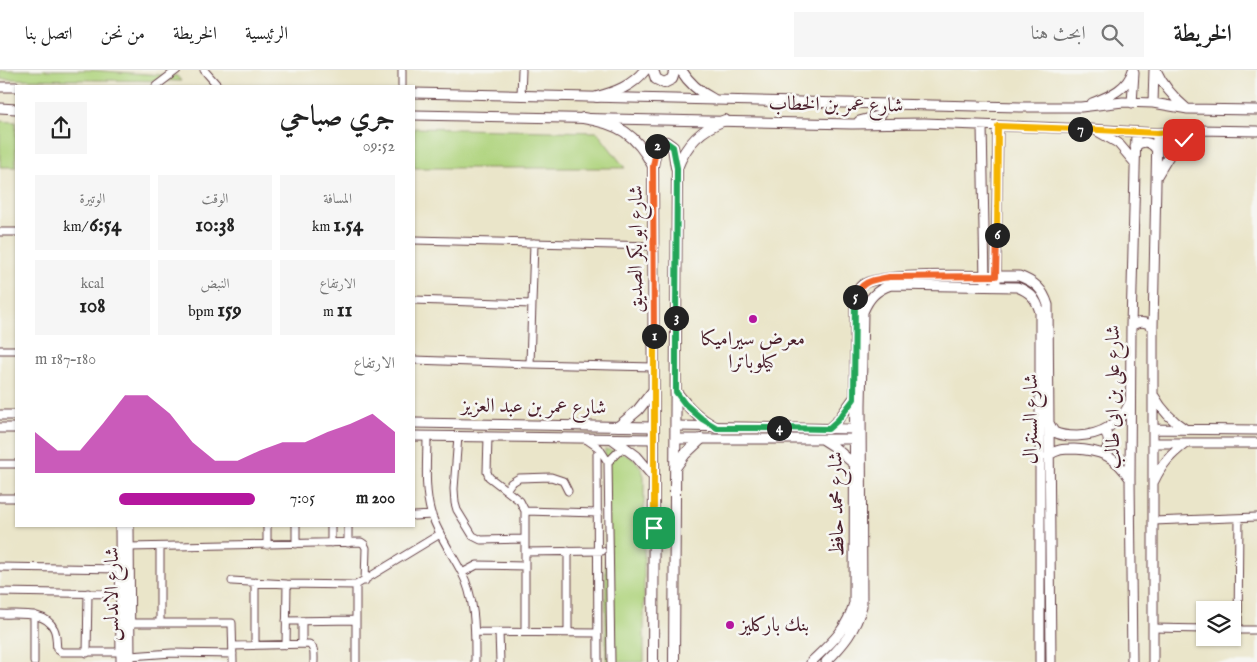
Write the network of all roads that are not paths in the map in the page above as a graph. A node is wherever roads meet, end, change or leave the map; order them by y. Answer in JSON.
{"nodes":[{"id":1,"x":177,"y":70,"type":"edge"},
{"id":2,"x":204,"y":70,"type":"edge"},
{"id":3,"x":402,"y":70,"type":"edge"},
{"id":4,"x":522,"y":70,"type":"edge"},
{"id":5,"x":645,"y":70,"type":"edge"},
{"id":6,"x":653,"y":70,"type":"edge"},
{"id":7,"x":675,"y":70,"type":"edge"},
{"id":8,"x":681,"y":70,"type":"edge"},
{"id":9,"x":1133,"y":70,"type":"edge"},
{"id":10,"x":1155,"y":70,"type":"edge"},
{"id":11,"x":157,"y":85,"type":"edge"},
{"id":12,"x":217,"y":85,"type":"edge"},
{"id":13,"x":402,"y":85,"type":"edge"},
{"id":14,"x":0,"y":87,"type":"edge"},
{"id":15,"x":15,"y":87,"type":"edge"},
{"id":16,"x":415,"y":94,"type":"edge"},
{"id":17,"x":521,"y":95,"type":"junction"},
{"id":18,"x":597,"y":97,"type":"junction"},
{"id":19,"x":713,"y":99,"type":"junction"},
{"id":20,"x":852,"y":102,"type":"junction"},
{"id":21,"x":1132,"y":103,"type":"junction"},
{"id":22,"x":1153,"y":103,"type":"junction"},
{"id":23,"x":921,"y":105,"type":"junction"},
{"id":24,"x":1082,"y":107,"type":"junction"},
{"id":25,"x":0,"y":108,"type":"edge"},
{"id":26,"x":15,"y":109,"type":"edge"},
{"id":27,"x":1188,"y":109,"type":"junction"},
{"id":28,"x":1257,"y":110,"type":"edge"},
{"id":29,"x":416,"y":113,"type":"edge"},
{"id":30,"x":582,"y":118,"type":"junction"},
{"id":31,"x":725,"y":120,"type":"junction"},
{"id":32,"x":924,"y":123,"type":"junction"},
{"id":33,"x":852,"y":124,"type":"junction"},
{"id":34,"x":982,"y":126,"type":"junction"},
{"id":35,"x":998,"y":126,"type":"junction"},
{"id":36,"x":1090,"y":129,"type":"junction"},
{"id":37,"x":1198,"y":130,"type":"junction"},
{"id":38,"x":1257,"y":131,"type":"edge"},
{"id":39,"x":1136,"y":132,"type":"junction"},
{"id":40,"x":1157,"y":133,"type":"junction"},
{"id":41,"x":1135,"y":147,"type":"junction"},
{"id":42,"x":1156,"y":149,"type":"junction"},
{"id":43,"x":1134,"y":163,"type":"junction"},
{"id":44,"x":653,"y":166,"type":"junction"},
{"id":45,"x":677,"y":168,"type":"junction"},
{"id":46,"x":1155,"y":179,"type":"junction"},
{"id":47,"x":984,"y":216,"type":"junction"},
{"id":48,"x":997,"y":216,"type":"junction"},
{"id":49,"x":0,"y":232,"type":"edge"},
{"id":50,"x":15,"y":232,"type":"edge"},
{"id":51,"x":415,"y":240,"type":"edge"},
{"id":52,"x":534,"y":243,"type":"junction"},
{"id":53,"x":654,"y":246,"type":"junction"},
{"id":54,"x":934,"y":276,"type":"junction"},
{"id":55,"x":985,"y":276,"type":"junction"},
{"id":56,"x":996,"y":276,"type":"junction"},
{"id":57,"x":933,"y":286,"type":"junction"},
{"id":58,"x":985,"y":287,"type":"junction"},
{"id":59,"x":996,"y":287,"type":"junction"},
{"id":60,"x":415,"y":300,"type":"edge"},
{"id":61,"x":532,"y":304,"type":"junction"},
{"id":62,"x":1131,"y":326,"type":"junction"},
{"id":63,"x":1153,"y":327,"type":"junction"},
{"id":64,"x":0,"y":350,"type":"edge"},
{"id":65,"x":15,"y":350,"type":"edge"},
{"id":66,"x":1044,"y":352,"type":"junction"},
{"id":67,"x":415,"y":360,"type":"edge"},
{"id":68,"x":530,"y":364,"type":"junction"},
{"id":69,"x":654,"y":366,"type":"junction"},
{"id":70,"x":1044,"y":381,"type":"junction"},
{"id":71,"x":653,"y":391,"type":"junction"},
{"id":72,"x":676,"y":392,"type":"junction"},
{"id":73,"x":1152,"y":394,"type":"junction"},
{"id":74,"x":854,"y":399,"type":"junction"},
{"id":75,"x":1131,"y":399,"type":"junction"},
{"id":76,"x":0,"y":415,"type":"edge"},
{"id":77,"x":15,"y":415,"type":"edge"},
{"id":78,"x":1048,"y":420,"type":"junction"},
{"id":79,"x":415,"y":423,"type":"edge"},
{"id":80,"x":509,"y":424,"type":"junction"},
{"id":81,"x":621,"y":426,"type":"junction"},
{"id":82,"x":676,"y":426,"type":"junction"},
{"id":83,"x":654,"y":427,"type":"junction"},
{"id":84,"x":701,"y":427,"type":"junction"},
{"id":85,"x":0,"y":428,"type":"edge"},
{"id":86,"x":15,"y":428,"type":"edge"},
{"id":87,"x":717,"y":428,"type":"junction"},
{"id":88,"x":828,"y":429,"type":"junction"},
{"id":89,"x":1104,"y":430,"type":"junction"},
{"id":90,"x":1153,"y":430,"type":"junction"},
{"id":91,"x":1185,"y":430,"type":"junction"},
{"id":92,"x":1257,"y":430,"type":"edge"},
{"id":93,"x":853,"y":434,"type":"junction"},
{"id":94,"x":415,"y":436,"type":"edge"},
{"id":95,"x":427,"y":436,"type":"junction"},
{"id":96,"x":458,"y":436,"type":"junction"},
{"id":97,"x":1066,"y":436,"type":"junction"},
{"id":98,"x":488,"y":437,"type":"junction"},
{"id":99,"x":509,"y":437,"type":"junction"},
{"id":100,"x":586,"y":439,"type":"junction"},
{"id":101,"x":654,"y":439,"type":"junction"},
{"id":102,"x":676,"y":439,"type":"junction"},
{"id":103,"x":701,"y":439,"type":"junction"},
{"id":104,"x":821,"y":439,"type":"junction"},
{"id":105,"x":620,"y":441,"type":"junction"},
{"id":106,"x":1153,"y":443,"type":"junction"},
{"id":107,"x":1186,"y":443,"type":"junction"},
{"id":108,"x":1257,"y":443,"type":"edge"},
{"id":109,"x":1066,"y":449,"type":"junction"},
{"id":110,"x":597,"y":454,"type":"dead end"},
{"id":111,"x":1104,"y":454,"type":"junction"},
{"id":112,"x":1048,"y":456,"type":"junction"},
{"id":113,"x":608,"y":463,"type":"junction"},
{"id":114,"x":0,"y":464,"type":"edge"},
{"id":115,"x":15,"y":464,"type":"edge"},
{"id":116,"x":597,"y":464,"type":"junction"},
{"id":117,"x":854,"y":464,"type":"junction"},
{"id":118,"x":675,"y":468,"type":"junction"},
{"id":119,"x":654,"y":477,"type":"junction"},
{"id":120,"x":1130,"y":479,"type":"junction"},
{"id":121,"x":1153,"y":484,"type":"junction"},
{"id":122,"x":506,"y":490,"type":"junction"},
{"id":123,"x":568,"y":491,"type":"dead end"},
{"id":124,"x":0,"y":498,"type":"edge"},
{"id":125,"x":15,"y":498,"type":"edge"},
{"id":126,"x":525,"y":511,"type":"junction"},
{"id":127,"x":598,"y":513,"type":"junction"},
{"id":128,"x":432,"y":515,"type":"junction"},
{"id":129,"x":415,"y":516,"type":"edge"},
{"id":130,"x":1257,"y":517,"type":"edge"},
{"id":131,"x":1239,"y":518,"type":"junction"},
{"id":132,"x":1153,"y":521,"type":"junction"},
{"id":133,"x":120,"y":527,"type":"edge"},
{"id":134,"x":129,"y":527,"type":"edge"},
{"id":135,"x":267,"y":527,"type":"edge"},
{"id":136,"x":296,"y":527,"type":"edge"},
{"id":137,"x":331,"y":527,"type":"edge"},
{"id":138,"x":348,"y":527,"type":"edge"},
{"id":139,"x":440,"y":534,"type":"junction"},
{"id":140,"x":525,"y":539,"type":"junction"},
{"id":141,"x":331,"y":543,"type":"junction"},
{"id":142,"x":348,"y":543,"type":"junction"},
{"id":143,"x":296,"y":544,"type":"junction"},
{"id":144,"x":267,"y":545,"type":"junction"},
{"id":145,"x":130,"y":547,"type":"junction"},
{"id":146,"x":160,"y":547,"type":"junction"},
{"id":147,"x":568,"y":551,"type":"junction"},
{"id":148,"x":598,"y":551,"type":"junction"},
{"id":149,"x":609,"y":551,"type":"junction"},
{"id":150,"x":525,"y":552,"type":"junction"},
{"id":151,"x":525,"y":566,"type":"junction"},
{"id":152,"x":0,"y":567,"type":"edge"},
{"id":153,"x":120,"y":569,"type":"junction"},
{"id":154,"x":462,"y":573,"type":"junction"},
{"id":155,"x":232,"y":581,"type":"dead end"},
{"id":156,"x":365,"y":581,"type":"junction"},
{"id":157,"x":255,"y":583,"type":"junction"},
{"id":158,"x":287,"y":584,"type":"junction"},
{"id":159,"x":356,"y":585,"type":"junction"},
{"id":160,"x":0,"y":592,"type":"edge"},
{"id":161,"x":88,"y":593,"type":"junction"},
{"id":162,"x":120,"y":594,"type":"junction"},
{"id":163,"x":1236,"y":601,"type":"edge"},
{"id":164,"x":0,"y":614,"type":"edge"},
{"id":165,"x":34,"y":615,"type":"junction"},
{"id":166,"x":356,"y":620,"type":"junction"},
{"id":167,"x":286,"y":621,"type":"junction"},
{"id":168,"x":302,"y":621,"type":"junction"},
{"id":169,"x":130,"y":623,"type":"junction"},
{"id":170,"x":160,"y":623,"type":"junction"},
{"id":171,"x":1153,"y":628,"type":"junction"},
{"id":172,"x":1196,"y":629,"type":"edge"},
{"id":173,"x":1241,"y":630,"type":"edge"},
{"id":174,"x":1257,"y":630,"type":"edge"},
{"id":175,"x":475,"y":632,"type":"junction"},
{"id":176,"x":499,"y":632,"type":"junction"},
{"id":177,"x":525,"y":632,"type":"junction"},
{"id":178,"x":568,"y":633,"type":"junction"},
{"id":179,"x":598,"y":633,"type":"junction"},
{"id":180,"x":302,"y":644,"type":"junction"},
{"id":181,"x":255,"y":645,"type":"junction"},
{"id":182,"x":286,"y":645,"type":"junction"},
{"id":183,"x":124,"y":646,"type":"junction"},
{"id":184,"x":233,"y":646,"type":"junction"},
{"id":185,"x":87,"y":653,"type":"junction"},
{"id":186,"x":233,"y":658,"type":"edge"},
{"id":187,"x":130,"y":659,"type":"edge"},
{"id":188,"x":34,"y":662,"type":"edge"},
{"id":189,"x":121,"y":662,"type":"edge"},
{"id":190,"x":314,"y":662,"type":"edge"},
{"id":191,"x":356,"y":662,"type":"edge"},
{"id":192,"x":476,"y":662,"type":"edge"},
{"id":193,"x":500,"y":662,"type":"edge"},
{"id":194,"x":598,"y":662,"type":"edge"},
{"id":195,"x":611,"y":662,"type":"edge"},
{"id":196,"x":653,"y":662,"type":"edge"},
{"id":197,"x":674,"y":662,"type":"edge"},
{"id":198,"x":811,"y":662,"type":"edge"},
{"id":199,"x":826,"y":662,"type":"edge"},
{"id":200,"x":1040,"y":662,"type":"edge"},
{"id":201,"x":1051,"y":662,"type":"edge"},
{"id":202,"x":1132,"y":662,"type":"edge"},
{"id":203,"x":1153,"y":662,"type":"edge"}],
"edges":[{"from":1,"to":11,"type":"street"},
{"from":2,"to":12,"type":"street"},
{"from":3,"to":13,"type":"street"},
{"from":4,"to":17,"type":"street"},
{"from":5,"to":18,"type":"main road"},
{"from":6,"to":7,"type":"main road"},
{"from":8,"to":19,"type":"main road"},
{"from":9,"to":21,"type":"street"},
{"from":9,"to":24,"type":"street"},
{"from":10,"to":22,"type":"street"},
{"from":10,"to":27,"type":"street"},
{"from":14,"to":15,"type":"street"},
{"from":16,"to":17,"type":"street","name":"شارع عمر بن الخطاب"},
{"from":17,"to":18,"type":"street","name":"شارع عمر بن الخطاب"},
{"from":18,"to":19,"type":"street","name":"شارع عمر بن الخطاب"},
{"from":19,"to":20,"type":"street","name":"شارع عمر بن الخطاب"},
{"from":20,"to":23,"type":"street","name":"شارع عمر بن الخطاب"},
{"from":20,"to":33,"type":"street"},
{"from":21,"to":22,"type":"street","name":"شارع عمر بن الخطاب"},
{"from":21,"to":24,"type":"street","name":"شارع عمر بن الخطاب"},
{"from":22,"to":27,"type":"street","name":"شارع عمر بن الخطاب"},
{"from":23,"to":24,"type":"street","name":"شارع عمر بن الخطاب"},
{"from":23,"to":32,"type":"street"},
{"from":25,"to":26,"type":"street"},
{"from":27,"to":28,"type":"street","name":"شارع عمر بن الخطاب"},
{"from":29,"to":30,"type":"street","name":"شارع عمر بن الخطاب"},
{"from":30,"to":31,"type":"street","name":"شارع عمر بن الخطاب"},
{"from":30,"to":44,"type":"main road","name":"شارع ابو بكر الصديق"},
{"from":31,"to":33,"type":"street","name":"شارع عمر بن الخطاب"},
{"from":31,"to":45,"type":"main road","name":"شارع ابو بكر الصديق"},
{"from":32,"to":33,"type":"street","name":"شارع عمر بن الخطاب"},
{"from":32,"to":34,"type":"street","name":"شارع عمر بن الخطاب"},
{"from":34,"to":35,"type":"street","name":"شارع عمر بن الخطاب"},
{"from":34,"to":47,"type":"street"},
{"from":35,"to":36,"type":"street","name":"شارع عمر بن الخطاب"},
{"from":35,"to":48,"type":"street"},
{"from":36,"to":39,"type":"street","name":"شارع عمر بن الخطاب"},
{"from":36,"to":43,"type":"street"},
{"from":37,"to":38,"type":"street","name":"شارع عمر بن الخطاب"},
{"from":37,"to":40,"type":"street","name":"شارع عمر بن الخطاب"},
{"from":37,"to":46,"type":"street"},
{"from":39,"to":40,"type":"street","name":"شارع عمر بن الخطاب"},
{"from":39,"to":41,"type":"street","name":"شارع على بن ابى طالب"},
{"from":40,"to":42,"type":"street","name":"شارع على بن ابى طالب"},
{"from":41,"to":42,"type":"street"},
{"from":41,"to":43,"type":"street","name":"شارع على بن ابى طالب"},
{"from":42,"to":46,"type":"street","name":"شارع على بن ابى طالب"},
{"from":43,"to":62,"type":"street","name":"شارع على بن ابى طالب"},
{"from":44,"to":45,"type":"main road"},
{"from":44,"to":53,"type":"main road","name":"شارع ابو بكر الصديق"},
{"from":45,"to":72,"type":"main road","name":"شارع ابو بكر الصديق"},
{"from":46,"to":63,"type":"street","name":"شارع على بن ابى طالب"},
{"from":47,"to":48,"type":"street"},
{"from":47,"to":55,"type":"street"},
{"from":48,"to":56,"type":"street"},
{"from":49,"to":50,"type":"street"},
{"from":51,"to":52,"type":"street"},
{"from":52,"to":53,"type":"street"},
{"from":52,"to":61,"type":"street"},
{"from":53,"to":69,"type":"main road","name":"شارع ابو بكر الصديق"},
{"from":54,"to":55,"type":"street","name":"شارع السنترال"},
{"from":54,"to":57,"type":"street"},
{"from":54,"to":74,"type":"street","name":"شارع محمد حافظ"},
{"from":55,"to":56,"type":"street","name":"شارع السنترال"},
{"from":55,"to":58,"type":"street"},
{"from":56,"to":59,"type":"street"},
{"from":56,"to":66,"type":"street","name":"شارع السنترال"},
{"from":57,"to":58,"type":"street","name":"شارع السنترال"},
{"from":57,"to":199,"type":"street","name":"شارع محمد حافظ"},
{"from":58,"to":59,"type":"street","name":"شارع السنترال"},
{"from":59,"to":66,"type":"street","name":"شارع السنترال"},
{"from":60,"to":61,"type":"street"},
{"from":61,"to":68,"type":"street"},
{"from":62,"to":63,"type":"street"},
{"from":62,"to":75,"type":"street","name":"شارع على بن ابى طالب"},
{"from":63,"to":73,"type":"street","name":"شارع على بن ابى طالب"},
{"from":64,"to":65,"type":"street"},
{"from":66,"to":70,"type":"street","name":"شارع السنترال"},
{"from":67,"to":68,"type":"street"},
{"from":68,"to":69,"type":"street"},
{"from":69,"to":71,"type":"main road","name":"شارع ابو بكر الصديق"},
{"from":70,"to":78,"type":"street","name":"شارع السنترال"},
{"from":70,"to":200,"type":"street","name":"شارع السنترال"},
{"from":71,"to":81,"type":"main road"},
{"from":71,"to":83,"type":"main road","name":"شارع ابو بكر الصديق"},
{"from":72,"to":82,"type":"main road","name":"شارع ابو بكر الصديق"},
{"from":72,"to":87,"type":"main road"},
{"from":73,"to":90,"type":"street","name":"شارع على بن ابى طالب"},
{"from":73,"to":91,"type":"street"},
{"from":74,"to":88,"type":"street"},
{"from":74,"to":93,"type":"street","name":"شارع محمد حافظ"},
{"from":75,"to":89,"type":"street"},
{"from":75,"to":120,"type":"street","name":"شارع على بن ابى طالب"},
{"from":76,"to":77,"type":"street"},
{"from":78,"to":97,"type":"street"},
{"from":78,"to":112,"type":"street","name":"شارع السنترال"},
{"from":79,"to":80,"type":"street","name":"شارع عمر بن عبد العزيز"},
{"from":80,"to":81,"type":"street","name":"شارع عمر بن عبد العزيز"},
{"from":80,"to":99,"type":"street"},
{"from":81,"to":83,"type":"street","name":"شارع عمر بن عبد العزيز"},
{"from":81,"to":105,"type":"street"},
{"from":82,"to":84,"type":"street"},
{"from":82,"to":102,"type":"main road","name":"شارع ابو بكر الصديق"},
{"from":83,"to":101,"type":"main road","name":"شارع ابو بكر الصديق"},
{"from":84,"to":87,"type":"street"},
{"from":84,"to":103,"type":"street"},
{"from":85,"to":86,"type":"street"},
{"from":87,"to":88,"type":"street"},
{"from":88,"to":93,"type":"street"},
{"from":89,"to":97,"type":"street"},
{"from":89,"to":111,"type":"street"},
{"from":90,"to":91,"type":"street"},
{"from":90,"to":106,"type":"street","name":"شارع على بن ابى طالب"},
{"from":91,"to":92,"type":"street"},
{"from":93,"to":104,"type":"street"},
{"from":93,"to":117,"type":"street","name":"شارع محمد حافظ"},
{"from":94,"to":95,"type":"street","name":"شارع عمر بن عبد العزيز"},
{"from":95,"to":96,"type":"street","name":"شارع عمر بن عبد العزيز"},
{"from":95,"to":128,"type":"street"},
{"from":96,"to":98,"type":"street","name":"شارع عمر بن عبد العزيز"},
{"from":96,"to":140,"type":"street"},
{"from":97,"to":109,"type":"street"},
{"from":98,"to":99,"type":"street","name":"شارع عمر بن عبد العزيز"},
{"from":98,"to":122,"type":"street"},
{"from":99,"to":100,"type":"street","name":"شارع عمر بن عبد العزيز"},
{"from":100,"to":105,"type":"street","name":"شارع عمر بن عبد العزيز"},
{"from":100,"to":113,"type":"street"},
{"from":101,"to":105,"type":"street","name":"شارع عمر بن عبد العزيز"},
{"from":101,"to":119,"type":"main road","name":"شارع ابو بكر الصديق"},
{"from":102,"to":103,"type":"street"},
{"from":102,"to":118,"type":"main road","name":"شارع ابو بكر الصديق"},
{"from":103,"to":104,"type":"street"},
{"from":103,"to":118,"type":"main road"},
{"from":104,"to":117,"type":"street"},
{"from":105,"to":113,"type":"street"},
{"from":105,"to":119,"type":"main road"},
{"from":106,"to":107,"type":"street"},
{"from":106,"to":121,"type":"street","name":"شارع على بن ابى طالب"},
{"from":107,"to":108,"type":"street"},
{"from":107,"to":121,"type":"street"},
{"from":109,"to":111,"type":"street"},
{"from":109,"to":112,"type":"street"},
{"from":110,"to":116,"type":"street"},
{"from":111,"to":120,"type":"street"},
{"from":112,"to":201,"type":"street","name":"شارع السنترال"},
{"from":113,"to":116,"type":"street"},
{"from":113,"to":149,"type":"street"},
{"from":114,"to":115,"type":"street"},
{"from":116,"to":127,"type":"street"},
{"from":117,"to":198,"type":"street","name":"شارع محمد حافظ"},
{"from":118,"to":197,"type":"main road","name":"شارع ابو بكر الصديق"},
{"from":119,"to":196,"type":"main road","name":"شارع ابو بكر الصديق"},
{"from":120,"to":202,"type":"street","name":"شارع على بن ابى طالب"},
{"from":121,"to":132,"type":"street","name":"شارع على بن ابى طالب"},
{"from":122,"to":123,"type":"street"},
{"from":122,"to":126,"type":"street"},
{"from":124,"to":125,"type":"street"},
{"from":126,"to":127,"type":"street"},
{"from":126,"to":140,"type":"street"},
{"from":127,"to":148,"type":"street"},
{"from":128,"to":129,"type":"street"},
{"from":128,"to":139,"type":"street"},
{"from":130,"to":131,"type":"street"},
{"from":131,"to":132,"type":"street"},
{"from":131,"to":163,"type":"street"},
{"from":132,"to":171,"type":"street","name":"شارع على بن ابى طالب"},
{"from":133,"to":153,"type":"street","name":"شارع الاندلس"},
{"from":134,"to":145,"type":"street","name":"شارع الاندلس"},
{"from":135,"to":144,"type":"street"},
{"from":136,"to":143,"type":"street"},
{"from":137,"to":141,"type":"street"},
{"from":138,"to":142,"type":"street"},
{"from":139,"to":154,"type":"street"},
{"from":139,"to":156,"type":"street"},
{"from":140,"to":150,"type":"street"},
{"from":141,"to":142,"type":"street"},
{"from":141,"to":143,"type":"street"},
{"from":142,"to":156,"type":"street"},
{"from":143,"to":144,"type":"street"},
{"from":144,"to":146,"type":"street"},
{"from":145,"to":146,"type":"street"},
{"from":145,"to":169,"type":"street","name":"شارع الاندلس"},
{"from":146,"to":170,"type":"street"},
{"from":147,"to":148,"type":"street"},
{"from":147,"to":150,"type":"street"},
{"from":147,"to":178,"type":"street"},
{"from":148,"to":149,"type":"street"},
{"from":148,"to":179,"type":"street"},
{"from":149,"to":195,"type":"street"},
{"from":150,"to":151,"type":"street"},
{"from":151,"to":154,"type":"street"},
{"from":151,"to":177,"type":"street"},
{"from":152,"to":153,"type":"street"},
{"from":153,"to":162,"type":"street","name":"شارع الاندلس"},
{"from":154,"to":175,"type":"street"},
{"from":155,"to":157,"type":"street"},
{"from":156,"to":159,"type":"street"},
{"from":157,"to":158,"type":"street"},
{"from":157,"to":181,"type":"street"},
{"from":158,"to":159,"type":"street"},
{"from":158,"to":167,"type":"street"},
{"from":159,"to":166,"type":"street"},
{"from":160,"to":161,"type":"street"},
{"from":161,"to":162,"type":"street"},
{"from":161,"to":185,"type":"street"},
{"from":162,"to":183,"type":"street","name":"شارع الاندلس"},
{"from":164,"to":165,"type":"street"},
{"from":165,"to":185,"type":"street"},
{"from":165,"to":188,"type":"street"},
{"from":166,"to":168,"type":"street"},
{"from":166,"to":191,"type":"street"},
{"from":167,"to":168,"type":"street"},
{"from":167,"to":182,"type":"street"},
{"from":168,"to":180,"type":"street"},
{"from":169,"to":170,"type":"street"},
{"from":169,"to":183,"type":"street","name":"شارع الاندلس"},
{"from":170,"to":184,"type":"street"},
{"from":171,"to":172,"type":"street"},
{"from":171,"to":203,"type":"street","name":"شارع على بن ابى طالب"},
{"from":173,"to":174,"type":"street"},
{"from":175,"to":176,"type":"street"},
{"from":175,"to":192,"type":"street"},
{"from":176,"to":177,"type":"street"},
{"from":176,"to":193,"type":"street"},
{"from":177,"to":178,"type":"street"},
{"from":178,"to":179,"type":"street"},
{"from":179,"to":194,"type":"street"},
{"from":180,"to":182,"type":"street"},
{"from":180,"to":190,"type":"street"},
{"from":181,"to":182,"type":"street"},
{"from":181,"to":184,"type":"street"},
{"from":183,"to":185,"type":"street"},
{"from":183,"to":187,"type":"street","name":"شارع الاندلس"},
{"from":183,"to":189,"type":"street","name":"شارع الاندلس"},
{"from":184,"to":186,"type":"street"},
{"from":186,"to":187,"type":"street"}]}
